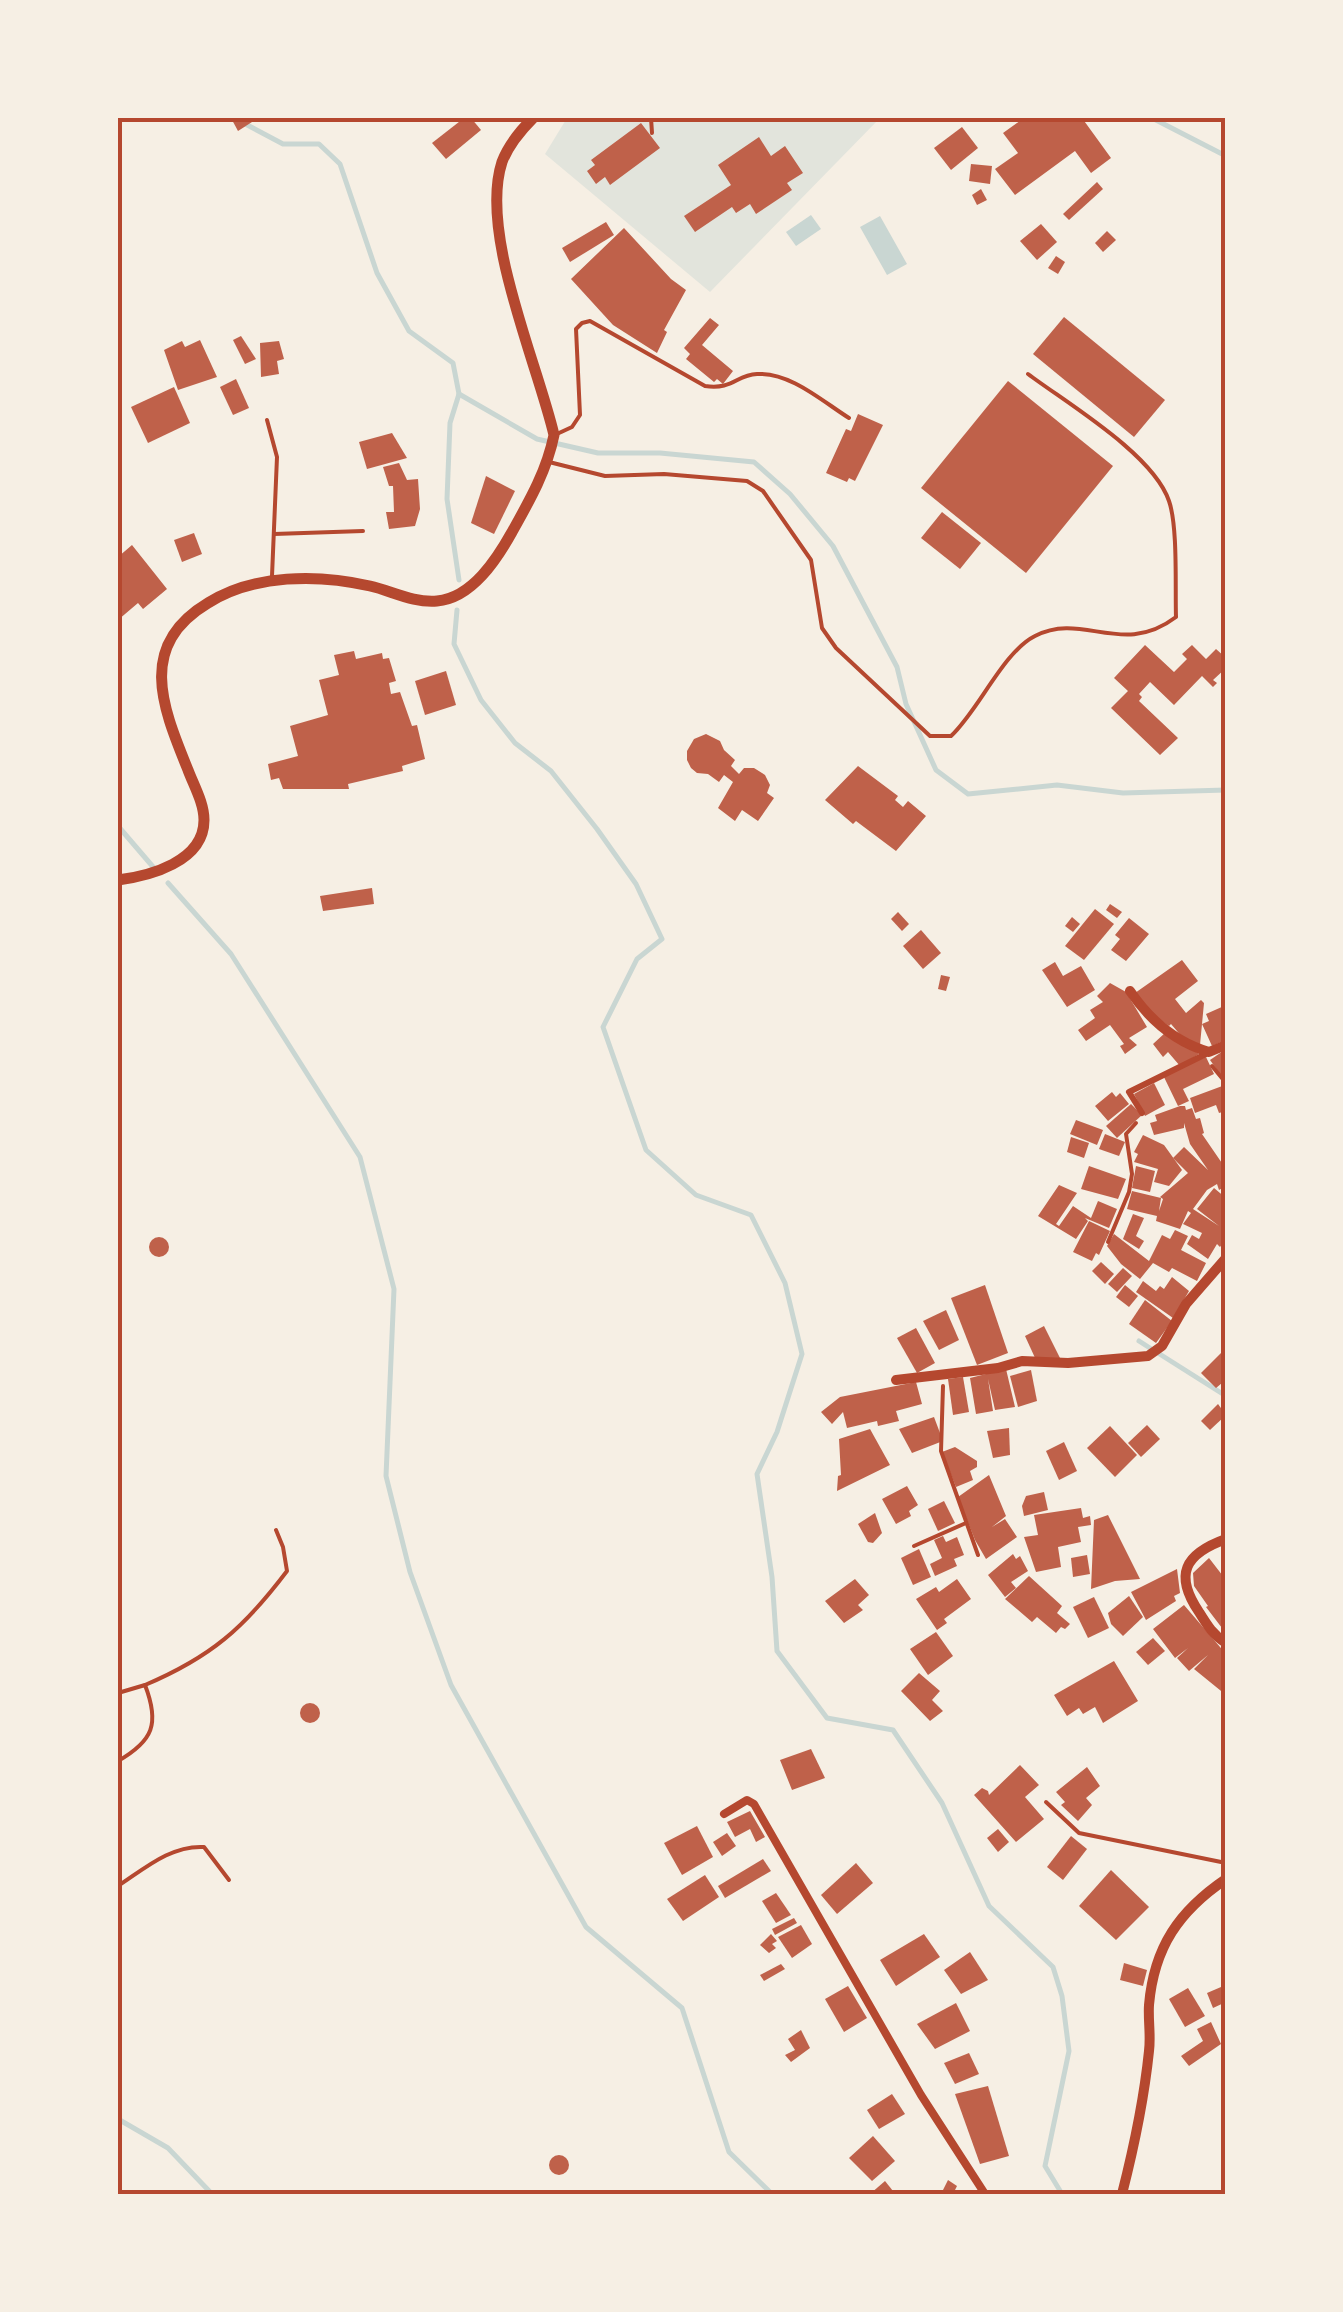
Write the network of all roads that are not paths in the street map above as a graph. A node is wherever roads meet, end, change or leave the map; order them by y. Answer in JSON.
{"nodes":[{"id":1,"x":532,"y":118,"type":"edge"},
{"id":2,"x":1028,"y":374,"type":"dead end"},
{"id":3,"x":849,"y":418,"type":"dead end"},
{"id":4,"x":266,"y":420,"type":"dead end"},
{"id":5,"x":554,"y":436,"type":"junction"},
{"id":6,"x":549,"y":459,"type":"junction"},
{"id":7,"x":363,"y":530,"type":"dead end"},
{"id":8,"x":274,"y":534,"type":"junction"},
{"id":9,"x":272,"y":581,"type":"junction"},
{"id":10,"x":118,"y":880,"type":"edge"},
{"id":11,"x":1130,"y":991,"type":"dead end"},
{"id":12,"x":1226,"y":1045,"type":"edge"},
{"id":13,"x":1209,"y":1052,"type":"junction"},
{"id":14,"x":1142,"y":1112,"type":"road end"},
{"id":15,"x":1226,"y":1258,"type":"edge"},
{"id":16,"x":896,"y":1380,"type":"dead end"},
{"id":17,"x":276,"y":1530,"type":"dead end"},
{"id":18,"x":1226,"y":1539,"type":"edge"},
{"id":19,"x":1226,"y":1642,"type":"edge"},
{"id":20,"x":145,"y":1685,"type":"junction"},
{"id":21,"x":118,"y":1693,"type":"edge"},
{"id":22,"x":118,"y":1761,"type":"edge"},
{"id":23,"x":1046,"y":1802,"type":"dead end"},
{"id":24,"x":724,"y":1814,"type":"dead end"},
{"id":25,"x":1226,"y":1863,"type":"edge"},
{"id":26,"x":1226,"y":1879,"type":"edge"},
{"id":27,"x":229,"y":1880,"type":"dead end"},
{"id":28,"x":118,"y":1886,"type":"edge"},
{"id":29,"x":985,"y":2194,"type":"edge"},
{"id":30,"x":1122,"y":2194,"type":"edge"}],
"edges":[{"from":1,"to":5,"type":"main road"},
{"from":2,"to":6,"type":"lane"},
{"from":3,"to":5,"type":"lane"},
{"from":4,"to":8,"type":"lane"},
{"from":5,"to":6,"type":"main road"},
{"from":6,"to":9,"type":"main road"},
{"from":7,"to":8,"type":"lane"},
{"from":8,"to":9,"type":"lane"},
{"from":9,"to":10,"type":"main road"},
{"from":11,"to":13,"type":"street"},
{"from":12,"to":13,"type":"street"},
{"from":13,"to":14,"type":"street"},
{"from":15,"to":16,"type":"street"},
{"from":17,"to":20,"type":"lane"},
{"from":18,"to":19,"type":"street"},
{"from":20,"to":21,"type":"lane"},
{"from":20,"to":22,"type":"lane"},
{"from":23,"to":25,"type":"lane"},
{"from":24,"to":29,"type":"street"},
{"from":26,"to":30,"type":"street"},
{"from":27,"to":28,"type":"lane"}]}
